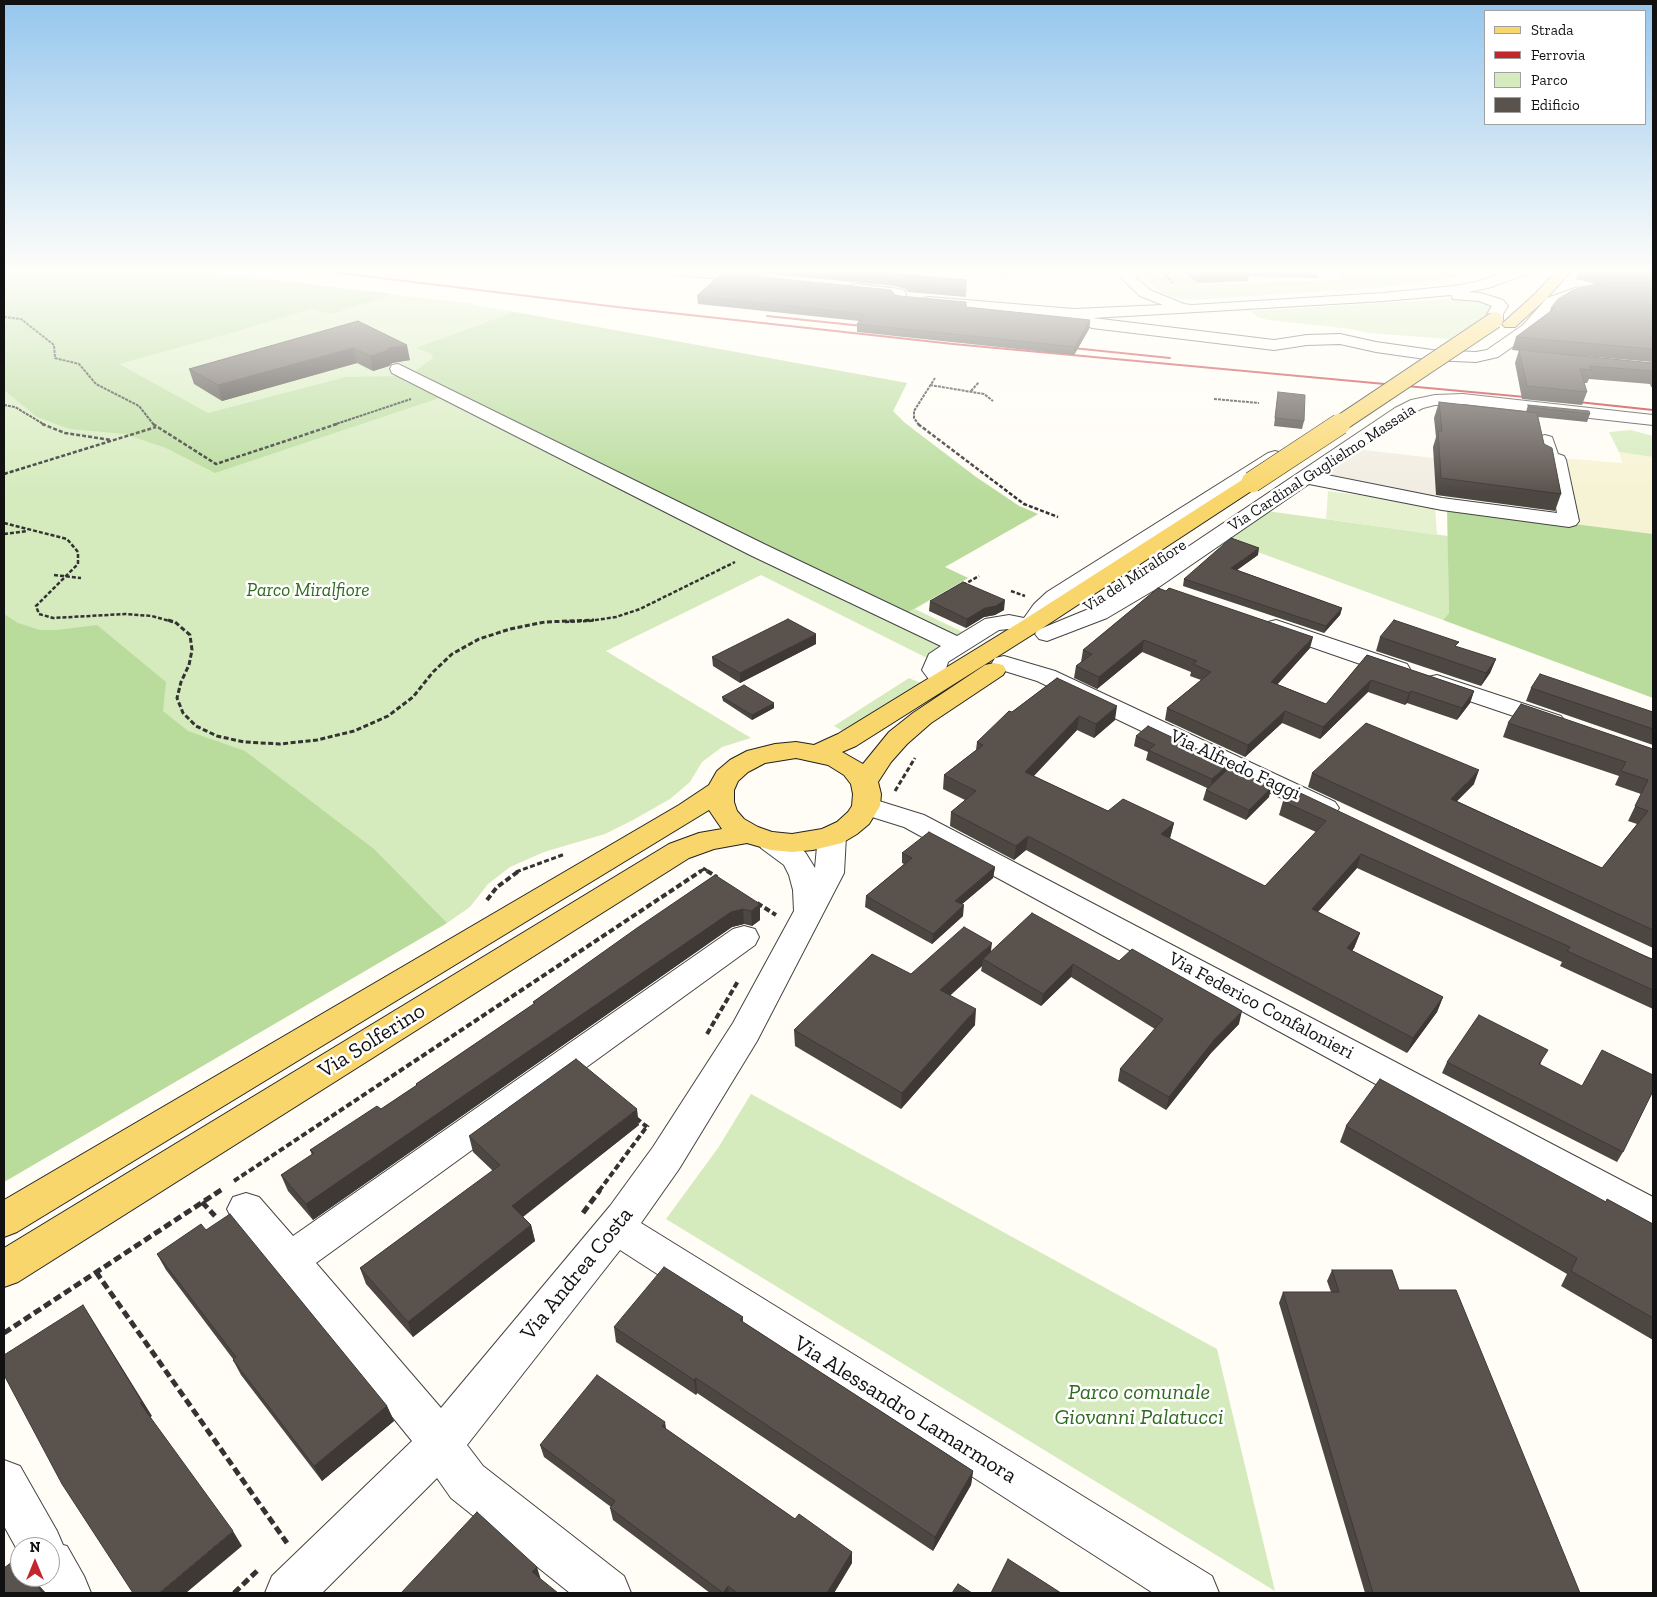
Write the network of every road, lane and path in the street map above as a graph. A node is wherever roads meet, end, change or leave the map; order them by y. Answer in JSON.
{"nodes":[{"id":1,"x":53,"y":345,"type":"edge"},
{"id":2,"x":1365,"y":345,"type":"edge"},
{"id":3,"x":1470,"y":345,"type":"edge"},
{"id":4,"x":1505,"y":345,"type":"edge"},
{"id":5,"x":1492,"y":354,"type":"junction"},
{"id":6,"x":1518,"y":357,"type":"edge"},
{"id":7,"x":398,"y":369,"type":"edge"},
{"id":8,"x":935,"y":378,"type":"dead end"},
{"id":9,"x":978,"y":382,"type":"dead end"},
{"id":10,"x":930,"y":385,"type":"junction"},
{"id":11,"x":438,"y":390,"type":"junction"},
{"id":12,"x":971,"y":391,"type":"junction"},
{"id":13,"x":1214,"y":399,"type":"dead end"},
{"id":14,"x":993,"y":401,"type":"dead end"},
{"id":15,"x":1259,"y":403,"type":"dead end"},
{"id":16,"x":4,"y":405,"type":"edge"},
{"id":17,"x":1401,"y":412,"type":"junction"},
{"id":18,"x":1653,"y":420,"type":"edge"},
{"id":19,"x":156,"y":427,"type":"junction"},
{"id":20,"x":112,"y":441,"type":"junction"},
{"id":21,"x":1544,"y":441,"type":"edge"},
{"id":22,"x":1281,"y":453,"type":"junction"},
{"id":23,"x":4,"y":474,"type":"edge"},
{"id":24,"x":1309,"y":475,"type":"junction"},
{"id":25,"x":1260,"y":479,"type":"junction"},
{"id":26,"x":1058,"y":517,"type":"dead end"},
{"id":27,"x":4,"y":523,"type":"edge"},
{"id":28,"x":30,"y":530,"type":"junction"},
{"id":29,"x":4,"y":534,"type":"edge"},
{"id":30,"x":1155,"y":534,"type":"junction"},
{"id":31,"x":758,"y":550,"type":"junction"},
{"id":32,"x":54,"y":575,"type":"dead end"},
{"id":33,"x":67,"y":576,"type":"junction"},
{"id":34,"x":979,"y":576,"type":"dead end"},
{"id":35,"x":81,"y":578,"type":"dead end"},
{"id":36,"x":1148,"y":584,"type":"junction"},
{"id":37,"x":962,"y":586,"type":"edge"},
{"id":38,"x":1176,"y":594,"type":"edge"},
{"id":39,"x":1251,"y":619,"type":"edge"},
{"id":40,"x":1039,"y":630,"type":"junction"},
{"id":41,"x":959,"y":646,"type":"junction"},
{"id":42,"x":1004,"y":663,"type":"junction"},
{"id":43,"x":939,"y":670,"type":"junction"},
{"id":44,"x":1569,"y":727,"type":"edge"},
{"id":45,"x":817,"y":752,"type":"junction"},
{"id":46,"x":918,"y":754,"type":"dead end"},
{"id":47,"x":720,"y":790,"type":"junction"},
{"id":48,"x":874,"y":794,"type":"junction"},
{"id":49,"x":1349,"y":820,"type":"edge"},
{"id":50,"x":832,"y":836,"type":"junction"},
{"id":51,"x":759,"y":837,"type":"junction"},
{"id":52,"x":720,"y":879,"type":"edge"},
{"id":53,"x":752,"y":900,"type":"edge"},
{"id":54,"x":785,"y":924,"type":"junction"},
{"id":55,"x":741,"y":975,"type":"dead end"},
{"id":56,"x":706,"y":1035,"type":"dead end"},
{"id":57,"x":633,"y":1115,"type":"edge"},
{"id":58,"x":652,"y":1119,"type":"dead end"},
{"id":59,"x":647,"y":1127,"type":"junction"},
{"id":60,"x":246,"y":1209,"type":"dead end"},
{"id":61,"x":1653,"y":1216,"type":"edge"},
{"id":62,"x":4,"y":1220,"type":"edge"},
{"id":63,"x":598,"y":1222,"type":"junction"},
{"id":64,"x":290,"y":1260,"type":"junction"},
{"id":65,"x":11,"y":1266,"type":"edge"},
{"id":66,"x":96,"y":1272,"type":"junction"},
{"id":67,"x":4,"y":1333,"type":"edge"},
{"id":68,"x":439,"y":1445,"type":"junction"},
{"id":69,"x":4,"y":1482,"type":"edge"},
{"id":70,"x":35,"y":1537,"type":"edge"},
{"id":71,"x":295,"y":1537,"type":"dead end"},
{"id":72,"x":288,"y":1543,"type":"junction"},
{"id":73,"x":281,"y":1550,"type":"dead end"},
{"id":74,"x":60,"y":1580,"type":"edge"},
{"id":75,"x":275,"y":1581,"type":"edge"},
{"id":76,"x":68,"y":1593,"type":"edge"},
{"id":77,"x":234,"y":1593,"type":"edge"},
{"id":78,"x":607,"y":1593,"type":"edge"},
{"id":79,"x":1195,"y":1593,"type":"edge"}],
"edges":[{"from":1,"to":19,"type":"path"},
{"from":2,"to":5,"type":"street"},
{"from":3,"to":25,"type":"main road","name":"Via del Miralfiore"},
{"from":4,"to":5,"type":"street"},
{"from":5,"to":6,"type":"street"},
{"from":7,"to":11,"type":"street"},
{"from":8,"to":10,"type":"path"},
{"from":9,"to":12,"type":"path"},
{"from":10,"to":12,"type":"path"},
{"from":10,"to":26,"type":"path"},
{"from":11,"to":19,"type":"path"},
{"from":11,"to":31,"type":"street"},
{"from":12,"to":14,"type":"path"},
{"from":13,"to":15,"type":"path"},
{"from":16,"to":20,"type":"path"},
{"from":17,"to":18,"type":"street","name":"Via Cardinal Guglielmo Massaia"},
{"from":17,"to":22,"type":"street","name":"Via del Miralfiore"},
{"from":17,"to":24,"type":"street","name":"Via Cardinal Guglielmo Massaia"},
{"from":19,"to":20,"type":"path"},
{"from":20,"to":23,"type":"path"},
{"from":21,"to":24,"type":"street"},
{"from":22,"to":24,"type":"street"},
{"from":22,"to":25,"type":"street","name":"Via del Miralfiore"},
{"from":24,"to":25,"type":"street"},
{"from":24,"to":36,"type":"street","name":"Via Cardinal Guglielmo Massaia"},
{"from":25,"to":30,"type":"street","name":"Via del Miralfiore"},
{"from":25,"to":30,"type":"street"},
{"from":25,"to":40,"type":"main road","name":"Via del Miralfiore"},
{"from":27,"to":28,"type":"path"},
{"from":28,"to":29,"type":"path"},
{"from":28,"to":33,"type":"path"},
{"from":30,"to":40,"type":"street","name":"Via del Miralfiore"},
{"from":31,"to":33,"type":"path"},
{"from":31,"to":41,"type":"street"},
{"from":32,"to":33,"type":"path"},
{"from":33,"to":35,"type":"path"},
{"from":34,"to":37,"type":"path"},
{"from":36,"to":38,"type":"street"},
{"from":36,"to":40,"type":"street","name":"Via Cardinal Guglielmo Massaia"},
{"from":39,"to":44,"type":"street"},
{"from":40,"to":41,"type":"street","name":"Via del Miralfiore"},
{"from":40,"to":42,"type":"main road","name":"Via del Miralfiore"},
{"from":40,"to":43,"type":"main road","name":"Via del Miralfiore"},
{"from":41,"to":43,"type":"street","name":"Via del Miralfiore"},
{"from":42,"to":48,"type":"main road","name":"Via del Miralfiore"},
{"from":42,"to":49,"type":"street","name":"Via Alfredo Faggi"},
{"from":43,"to":45,"type":"main road","name":"Via del Miralfiore"},
{"from":45,"to":47,"type":"main road"},
{"from":45,"to":48,"type":"main road"},
{"from":46,"to":48,"type":"path"},
{"from":47,"to":51,"type":"main road"},
{"from":47,"to":62,"type":"main road","name":"Via Solferino"},
{"from":48,"to":50,"type":"main road"},
{"from":48,"to":61,"type":"street","name":"Via Federico Confalonieri"},
{"from":50,"to":51,"type":"main road"},
{"from":50,"to":54,"type":"street","name":"Via Andrea Costa"},
{"from":51,"to":54,"type":"street"},
{"from":51,"to":65,"type":"main road","name":"Via Solferino"},
{"from":52,"to":66,"type":"path"},
{"from":53,"to":54,"type":"path"},
{"from":54,"to":63,"type":"street","name":"Via Andrea Costa"},
{"from":54,"to":64,"type":"street"},
{"from":55,"to":56,"type":"path"},
{"from":57,"to":59,"type":"path"},
{"from":58,"to":59,"type":"path"},
{"from":59,"to":63,"type":"path"},
{"from":60,"to":64,"type":"street"},
{"from":63,"to":68,"type":"street","name":"Via Andrea Costa"},
{"from":63,"to":79,"type":"street","name":"Via Alessandro Lamarmora"},
{"from":64,"to":68,"type":"street"},
{"from":66,"to":67,"type":"path"},
{"from":66,"to":72,"type":"path"},
{"from":68,"to":75,"type":"street","name":"Via Andrea Costa"},
{"from":68,"to":78,"type":"street"},
{"from":69,"to":70,"type":"street"},
{"from":71,"to":72,"type":"path"},
{"from":72,"to":73,"type":"path"},
{"from":74,"to":76,"type":"street"},
{"from":75,"to":77,"type":"path"}]}
